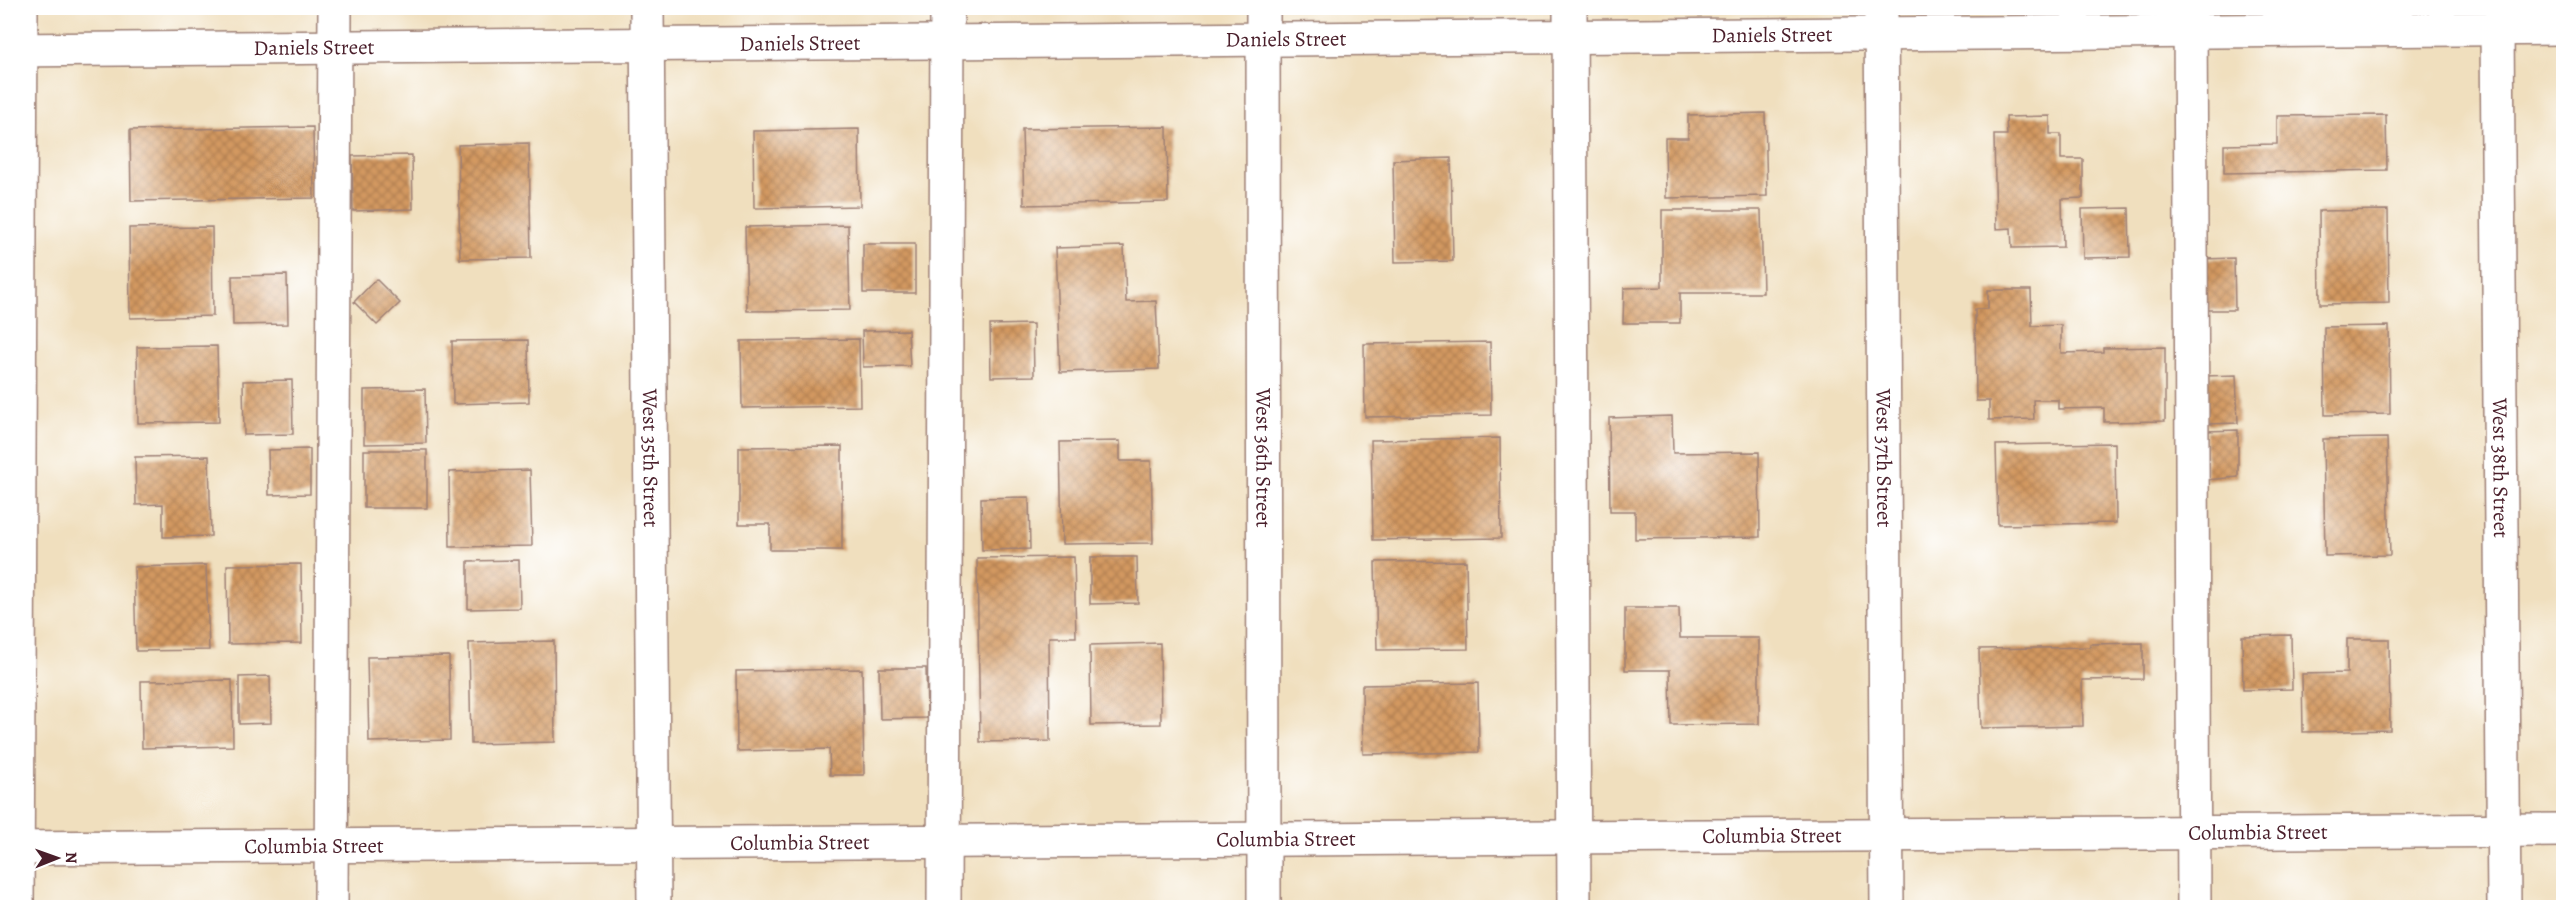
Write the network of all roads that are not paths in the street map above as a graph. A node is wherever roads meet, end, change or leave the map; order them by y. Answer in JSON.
{"nodes":[{"id":1,"x":21,"y":8,"type":"edge"},
{"id":2,"x":335,"y":8,"type":"edge"},
{"id":3,"x":647,"y":8,"type":"edge"},
{"id":4,"x":947,"y":8,"type":"edge"},
{"id":5,"x":2190,"y":19,"type":"edge"},
{"id":6,"x":1881,"y":20,"type":"edge"},
{"id":7,"x":1570,"y":22,"type":"edge"},
{"id":8,"x":1263,"y":23,"type":"edge"},
{"id":9,"x":2497,"y":28,"type":"junction"},
{"id":10,"x":2564,"y":28,"type":"edge"},
{"id":11,"x":947,"y":42,"type":"junction"},
{"id":12,"x":648,"y":45,"type":"junction"},
{"id":13,"x":335,"y":47,"type":"junction"},
{"id":14,"x":14,"y":50,"type":"edge"},
{"id":15,"x":2504,"y":830,"type":"junction"},
{"id":16,"x":2564,"y":830,"type":"edge"},
{"id":17,"x":2193,"y":833,"type":"junction"},
{"id":18,"x":1887,"y":834,"type":"junction"},
{"id":19,"x":1573,"y":837,"type":"junction"},
{"id":20,"x":1264,"y":840,"type":"junction"},
{"id":21,"x":943,"y":841,"type":"junction"},
{"id":22,"x":653,"y":844,"type":"junction"},
{"id":23,"x":330,"y":846,"type":"junction"},
{"id":24,"x":12,"y":848,"type":"edge"},
{"id":25,"x":17,"y":908,"type":"edge"},
{"id":26,"x":331,"y":908,"type":"edge"},
{"id":27,"x":654,"y":908,"type":"edge"},
{"id":28,"x":944,"y":908,"type":"edge"},
{"id":29,"x":1264,"y":908,"type":"edge"},
{"id":30,"x":1574,"y":908,"type":"edge"},
{"id":31,"x":1887,"y":908,"type":"edge"},
{"id":32,"x":2194,"y":908,"type":"edge"},
{"id":33,"x":2504,"y":908,"type":"edge"}],
"edges":[{"from":1,"to":14,"type":"street"},
{"from":2,"to":13,"type":"street"},
{"from":3,"to":12,"type":"street","name":"West 35th Street"},
{"from":4,"to":11,"type":"street"},
{"from":5,"to":6,"type":"street","name":"Daniels Street"},
{"from":5,"to":9,"type":"street","name":"Daniels Street"},
{"from":5,"to":17,"type":"street"},
{"from":6,"to":7,"type":"street","name":"Daniels Street"},
{"from":6,"to":18,"type":"street","name":"West 37th Street"},
{"from":7,"to":8,"type":"street","name":"Daniels Street"},
{"from":7,"to":19,"type":"street"},
{"from":8,"to":11,"type":"street","name":"Daniels Street"},
{"from":8,"to":20,"type":"street","name":"West 36th Street"},
{"from":9,"to":10,"type":"street","name":"Daniels Street"},
{"from":9,"to":15,"type":"street","name":"West 38th Street"},
{"from":11,"to":12,"type":"street","name":"Daniels Street"},
{"from":11,"to":21,"type":"street"},
{"from":12,"to":13,"type":"street","name":"Daniels Street"},
{"from":12,"to":22,"type":"street","name":"West 35th Street"},
{"from":13,"to":14,"type":"street","name":"Daniels Street"},
{"from":13,"to":23,"type":"street"},
{"from":14,"to":24,"type":"street"},
{"from":15,"to":16,"type":"street","name":"Columbia Street"},
{"from":15,"to":17,"type":"street","name":"Columbia Street"},
{"from":15,"to":33,"type":"street","name":"West 38th Street"},
{"from":17,"to":18,"type":"street","name":"Columbia Street"},
{"from":17,"to":32,"type":"street"},
{"from":18,"to":19,"type":"street","name":"Columbia Street"},
{"from":18,"to":31,"type":"street","name":"West 37th Street"},
{"from":19,"to":20,"type":"street","name":"Columbia Street"},
{"from":19,"to":30,"type":"street"},
{"from":20,"to":21,"type":"street","name":"Columbia Street"},
{"from":20,"to":29,"type":"street","name":"West 36th Street"},
{"from":21,"to":22,"type":"street","name":"Columbia Street"},
{"from":21,"to":28,"type":"street"},
{"from":22,"to":23,"type":"street","name":"Columbia Street"},
{"from":22,"to":27,"type":"street","name":"West 35th Street"},
{"from":23,"to":24,"type":"street","name":"Columbia Street"},
{"from":23,"to":26,"type":"street"},
{"from":24,"to":25,"type":"street"}]}
